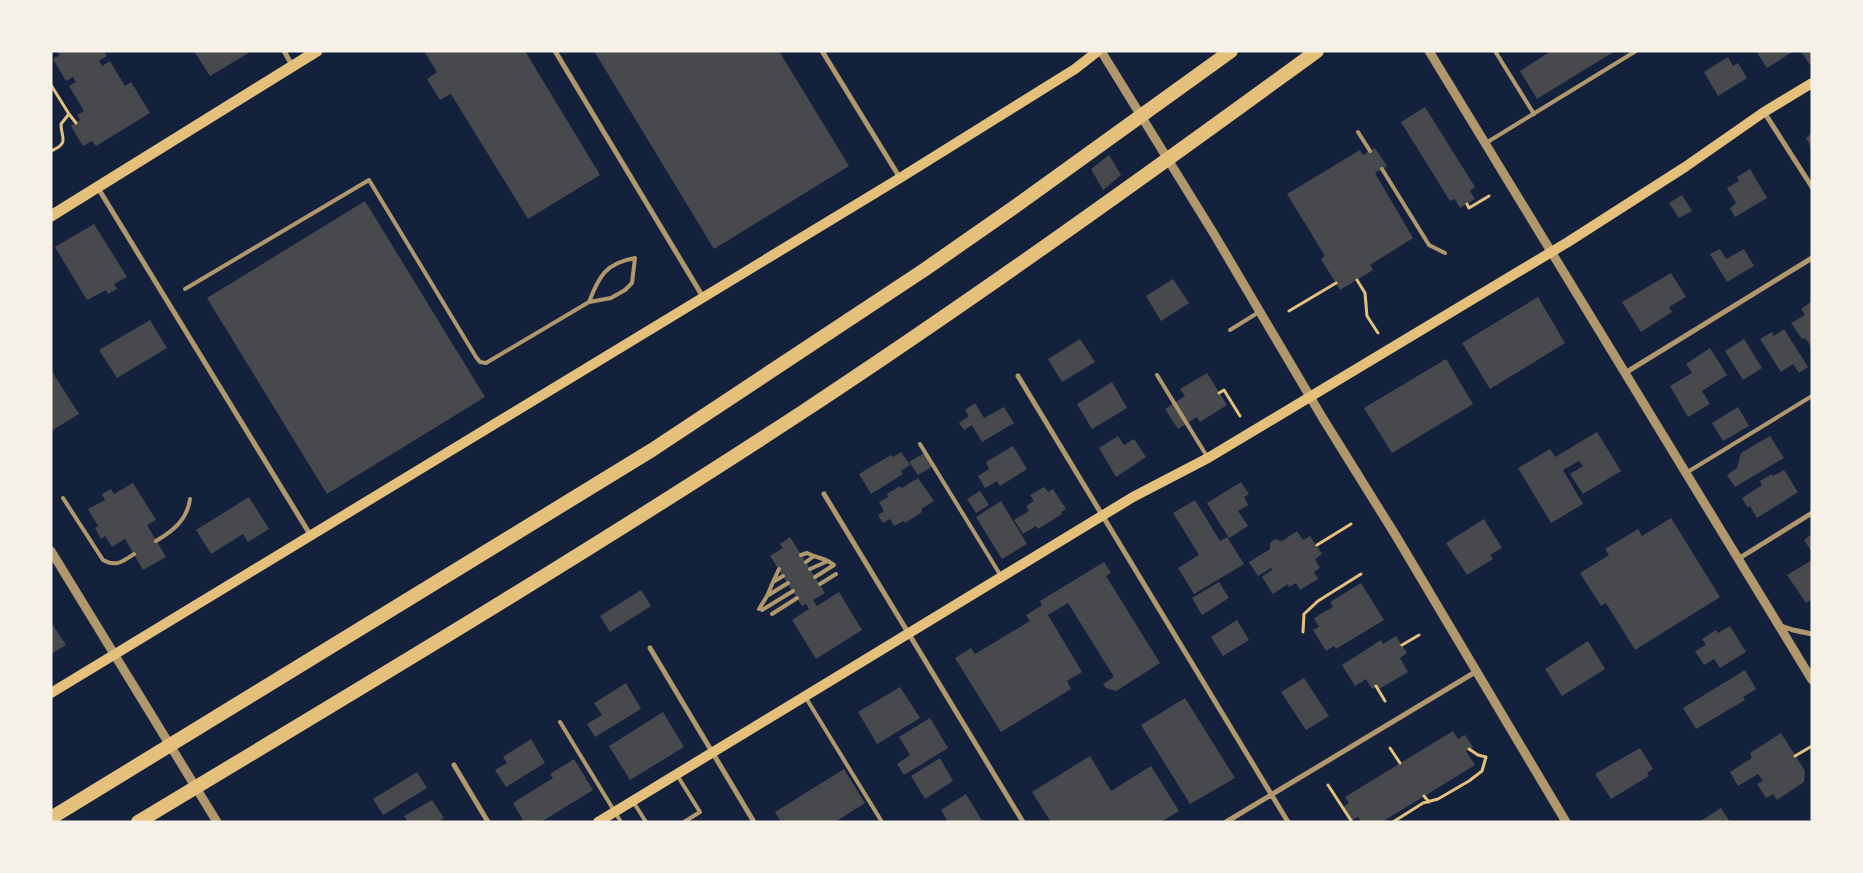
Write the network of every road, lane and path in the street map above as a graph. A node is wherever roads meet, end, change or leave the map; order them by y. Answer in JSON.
{"nodes":[{"id":1,"x":284,"y":51,"type":"edge"},
{"id":2,"x":317,"y":51,"type":"edge"},
{"id":3,"x":555,"y":51,"type":"edge"},
{"id":4,"x":822,"y":51,"type":"edge"},
{"id":5,"x":1100,"y":51,"type":"edge"},
{"id":6,"x":1230,"y":51,"type":"edge"},
{"id":7,"x":1317,"y":51,"type":"edge"},
{"id":8,"x":1429,"y":51,"type":"edge"},
{"id":9,"x":1495,"y":51,"type":"edge"},
{"id":10,"x":1636,"y":51,"type":"edge"},
{"id":11,"x":292,"y":66,"type":"junction"},
{"id":12,"x":1812,"y":83,"type":"edge"},
{"id":13,"x":51,"y":85,"type":"edge"},
{"id":14,"x":1764,"y":112,"type":"junction"},
{"id":15,"x":69,"y":114,"type":"junction"},
{"id":16,"x":1534,"y":114,"type":"junction"},
{"id":17,"x":76,"y":122,"type":"dead end"},
{"id":18,"x":1358,"y":132,"type":"dead end"},
{"id":19,"x":1485,"y":144,"type":"junction"},
{"id":20,"x":1370,"y":150,"type":"dead end"},
{"id":21,"x":51,"y":151,"type":"edge"},
{"id":22,"x":1382,"y":169,"type":"dead end"},
{"id":23,"x":900,"y":178,"type":"junction"},
{"id":24,"x":98,"y":187,"type":"junction"},
{"id":25,"x":1812,"y":187,"type":"edge"},
{"id":26,"x":1489,"y":196,"type":"dead end"},
{"id":27,"x":1467,"y":204,"type":"dead end"},
{"id":28,"x":51,"y":216,"type":"edge"},
{"id":29,"x":1551,"y":252,"type":"junction"},
{"id":30,"x":1445,"y":253,"type":"dead end"},
{"id":31,"x":1812,"y":258,"type":"edge"},
{"id":32,"x":1357,"y":280,"type":"dead end"},
{"id":33,"x":1336,"y":283,"type":"dead end"},
{"id":34,"x":185,"y":290,"type":"dead end"},
{"id":35,"x":704,"y":297,"type":"junction"},
{"id":36,"x":589,"y":302,"type":"junction"},
{"id":37,"x":1259,"y":312,"type":"junction"},
{"id":38,"x":1289,"y":312,"type":"dead end"},
{"id":39,"x":1230,"y":330,"type":"dead end"},
{"id":40,"x":1378,"y":333,"type":"dead end"},
{"id":41,"x":1625,"y":373,"type":"junction"},
{"id":42,"x":1157,"y":375,"type":"dead end"},
{"id":43,"x":1018,"y":376,"type":"dead end"},
{"id":44,"x":1219,"y":393,"type":"dead end"},
{"id":45,"x":1812,"y":396,"type":"edge"},
{"id":46,"x":1310,"y":397,"type":"junction"},
{"id":47,"x":1240,"y":416,"type":"dead end"},
{"id":48,"x":920,"y":444,"type":"dead end"},
{"id":49,"x":1208,"y":458,"type":"junction"},
{"id":50,"x":1686,"y":473,"type":"junction"},
{"id":51,"x":824,"y":494,"type":"dead end"},
{"id":52,"x":62,"y":498,"type":"dead end"},
{"id":53,"x":190,"y":499,"type":"dead end"},
{"id":54,"x":1812,"y":513,"type":"edge"},
{"id":55,"x":1103,"y":515,"type":"junction"},
{"id":56,"x":1351,"y":524,"type":"dead end"},
{"id":57,"x":311,"y":536,"type":"junction"},
{"id":58,"x":156,"y":540,"type":"dead end"},
{"id":59,"x":1317,"y":545,"type":"dead end"},
{"id":60,"x":51,"y":551,"type":"edge"},
{"id":61,"x":134,"y":554,"type":"dead end"},
{"id":62,"x":801,"y":555,"type":"dead end"},
{"id":63,"x":814,"y":556,"type":"junction"},
{"id":64,"x":1738,"y":559,"type":"junction"},
{"id":65,"x":828,"y":561,"type":"junction"},
{"id":66,"x":806,"y":562,"type":"dead end"},
{"id":67,"x":779,"y":569,"type":"dead end"},
{"id":68,"x":810,"y":569,"type":"dead end"},
{"id":69,"x":836,"y":574,"type":"dead end"},
{"id":70,"x":1361,"y":574,"type":"dead end"},
{"id":71,"x":783,"y":576,"type":"dead end"},
{"id":72,"x":815,"y":577,"type":"dead end"},
{"id":73,"x":1002,"y":577,"type":"junction"},
{"id":74,"x":773,"y":582,"type":"junction"},
{"id":75,"x":788,"y":583,"type":"dead end"},
{"id":76,"x":820,"y":584,"type":"dead end"},
{"id":77,"x":793,"y":591,"type":"dead end"},
{"id":78,"x":767,"y":596,"type":"junction"},
{"id":79,"x":797,"y":598,"type":"dead end"},
{"id":80,"x":772,"y":614,"type":"dead end"},
{"id":81,"x":1778,"y":625,"type":"junction"},
{"id":82,"x":909,"y":632,"type":"junction"},
{"id":83,"x":1303,"y":632,"type":"dead end"},
{"id":84,"x":1812,"y":634,"type":"edge"},
{"id":85,"x":1419,"y":635,"type":"dead end"},
{"id":86,"x":1402,"y":645,"type":"dead end"},
{"id":87,"x":650,"y":648,"type":"dead end"},
{"id":88,"x":115,"y":654,"type":"junction"},
{"id":89,"x":1477,"y":671,"type":"junction"},
{"id":90,"x":1810,"y":678,"type":"edge"},
{"id":91,"x":1376,"y":686,"type":"dead end"},
{"id":92,"x":51,"y":693,"type":"edge"},
{"id":93,"x":805,"y":696,"type":"junction"},
{"id":94,"x":1385,"y":701,"type":"dead end"},
{"id":95,"x":560,"y":722,"type":"dead end"},
{"id":96,"x":1812,"y":746,"type":"edge"},
{"id":97,"x":1390,"y":748,"type":"dead end"},
{"id":98,"x":1469,"y":749,"type":"dead end"},
{"id":99,"x":712,"y":752,"type":"junction"},
{"id":100,"x":1492,"y":753,"type":"dead end"},
{"id":101,"x":1796,"y":756,"type":"dead end"},
{"id":102,"x":1486,"y":757,"type":"junction"},
{"id":103,"x":1400,"y":763,"type":"dead end"},
{"id":104,"x":454,"y":765,"type":"dead end"},
{"id":105,"x":677,"y":774,"type":"junction"},
{"id":106,"x":113,"y":780,"type":"junction"},
{"id":107,"x":1328,"y":785,"type":"dead end"},
{"id":108,"x":1272,"y":794,"type":"junction"},
{"id":109,"x":1424,"y":796,"type":"dead end"},
{"id":110,"x":633,"y":801,"type":"junction"},
{"id":111,"x":1429,"y":802,"type":"junction"},
{"id":112,"x":51,"y":810,"type":"edge"},
{"id":113,"x":615,"y":812,"type":"junction"},
{"id":114,"x":51,"y":818,"type":"edge"},
{"id":115,"x":141,"y":820,"type":"edge"},
{"id":116,"x":217,"y":822,"type":"edge"},
{"id":117,"x":488,"y":822,"type":"edge"},
{"id":118,"x":598,"y":822,"type":"edge"},
{"id":119,"x":621,"y":822,"type":"edge"},
{"id":120,"x":646,"y":822,"type":"edge"},
{"id":121,"x":684,"y":822,"type":"edge"},
{"id":122,"x":754,"y":822,"type":"edge"},
{"id":123,"x":882,"y":822,"type":"edge"},
{"id":124,"x":1023,"y":822,"type":"edge"},
{"id":125,"x":1226,"y":822,"type":"edge"},
{"id":126,"x":1288,"y":822,"type":"edge"},
{"id":127,"x":1352,"y":822,"type":"edge"},
{"id":128,"x":1392,"y":822,"type":"edge"},
{"id":129,"x":1566,"y":822,"type":"edge"}],
"edges":[{"from":1,"to":11,"type":"street"},
{"from":2,"to":11,"type":"main road"},
{"from":3,"to":35,"type":"street"},
{"from":4,"to":23,"type":"street"},
{"from":5,"to":23,"type":"main road"},
{"from":5,"to":37,"type":"street"},
{"from":6,"to":106,"type":"highway"},
{"from":7,"to":115,"type":"highway"},
{"from":8,"to":19,"type":"street"},
{"from":9,"to":16,"type":"lane"},
{"from":10,"to":16,"type":"lane"},
{"from":11,"to":24,"type":"main road"},
{"from":12,"to":14,"type":"main road"},
{"from":13,"to":15,"type":"path"},
{"from":14,"to":25,"type":"street"},
{"from":14,"to":29,"type":"main road"},
{"from":15,"to":17,"type":"path"},
{"from":15,"to":21,"type":"path"},
{"from":16,"to":19,"type":"lane"},
{"from":18,"to":20,"type":"lane"},
{"from":19,"to":29,"type":"street"},
{"from":22,"to":30,"type":"lane"},
{"from":23,"to":35,"type":"main road"},
{"from":24,"to":28,"type":"main road"},
{"from":24,"to":57,"type":"street"},
{"from":26,"to":27,"type":"path"},
{"from":29,"to":41,"type":"street"},
{"from":29,"to":46,"type":"main road"},
{"from":31,"to":41,"type":"street"},
{"from":32,"to":40,"type":"path"},
{"from":33,"to":38,"type":"path"},
{"from":34,"to":36,"type":"lane"},
{"from":35,"to":57,"type":"main road"},
{"from":36,"to":36,"type":"lane"},
{"from":37,"to":39,"type":"lane"},
{"from":37,"to":46,"type":"street"},
{"from":41,"to":50,"type":"street"},
{"from":42,"to":49,"type":"lane"},
{"from":43,"to":55,"type":"street"},
{"from":44,"to":47,"type":"path"},
{"from":45,"to":50,"type":"lane"},
{"from":46,"to":49,"type":"main road"},
{"from":46,"to":89,"type":"street"},
{"from":48,"to":73,"type":"lane"},
{"from":49,"to":55,"type":"main road"},
{"from":50,"to":64,"type":"street"},
{"from":51,"to":82,"type":"street"},
{"from":52,"to":61,"type":"lane"},
{"from":53,"to":58,"type":"lane"},
{"from":54,"to":64,"type":"street"},
{"from":55,"to":73,"type":"main road"},
{"from":55,"to":108,"type":"street"},
{"from":56,"to":59,"type":"path"},
{"from":57,"to":88,"type":"main road"},
{"from":60,"to":88,"type":"street"},
{"from":62,"to":63,"type":"lane"},
{"from":63,"to":65,"type":"lane"},
{"from":63,"to":66,"type":"lane"},
{"from":64,"to":81,"type":"street"},
{"from":65,"to":68,"type":"lane"},
{"from":65,"to":72,"type":"lane"},
{"from":67,"to":74,"type":"lane"},
{"from":69,"to":76,"type":"lane"},
{"from":70,"to":83,"type":"path"},
{"from":71,"to":74,"type":"lane"},
{"from":73,"to":82,"type":"main road"},
{"from":74,"to":78,"type":"lane"},
{"from":75,"to":78,"type":"lane"},
{"from":77,"to":78,"type":"lane"},
{"from":79,"to":80,"type":"lane"},
{"from":81,"to":84,"type":"street"},
{"from":81,"to":90,"type":"street"},
{"from":82,"to":93,"type":"main road"},
{"from":82,"to":124,"type":"street"},
{"from":85,"to":86,"type":"path"},
{"from":87,"to":99,"type":"street"},
{"from":88,"to":92,"type":"main road"},
{"from":88,"to":116,"type":"street"},
{"from":89,"to":108,"type":"street"},
{"from":89,"to":129,"type":"street"},
{"from":91,"to":94,"type":"path"},
{"from":93,"to":99,"type":"main road"},
{"from":93,"to":123,"type":"lane"},
{"from":95,"to":113,"type":"lane"},
{"from":96,"to":101,"type":"path"},
{"from":97,"to":103,"type":"path"},
{"from":98,"to":102,"type":"path"},
{"from":99,"to":105,"type":"main road"},
{"from":99,"to":122,"type":"street"},
{"from":100,"to":102,"type":"path"},
{"from":102,"to":111,"type":"path"},
{"from":104,"to":117,"type":"street"},
{"from":105,"to":110,"type":"main road"},
{"from":105,"to":121,"type":"lane"},
{"from":106,"to":112,"type":"highway"},
{"from":106,"to":114,"type":"highway"},
{"from":107,"to":127,"type":"path"},
{"from":108,"to":125,"type":"street"},
{"from":108,"to":126,"type":"street"},
{"from":109,"to":111,"type":"path"},
{"from":110,"to":113,"type":"main road"},
{"from":110,"to":120,"type":"lane"},
{"from":111,"to":128,"type":"path"},
{"from":113,"to":118,"type":"main road"},
{"from":113,"to":119,"type":"lane"}]}
